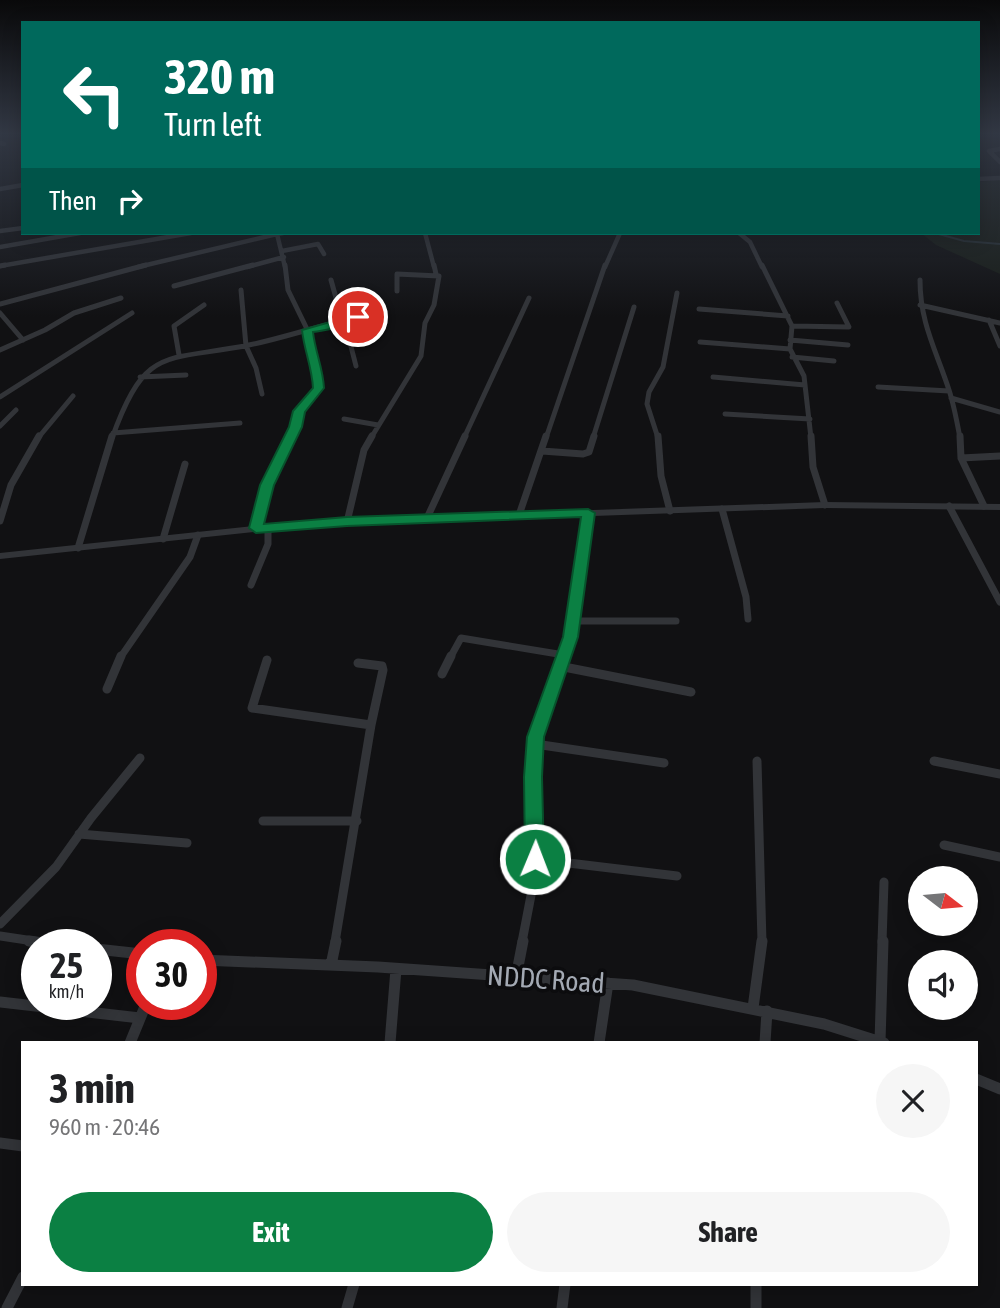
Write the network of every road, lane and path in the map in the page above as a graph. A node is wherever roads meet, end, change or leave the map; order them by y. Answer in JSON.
{"nodes":[{"id":1,"x":21,"y":228,"type":"edge"},
{"id":2,"x":0,"y":231,"type":"edge"},
{"id":3,"x":69,"y":235,"type":"edge"},
{"id":4,"x":179,"y":235,"type":"edge"},
{"id":5,"x":276,"y":235,"type":"edge"},
{"id":6,"x":280,"y":235,"type":"edge"},
{"id":7,"x":426,"y":235,"type":"edge"},
{"id":8,"x":619,"y":235,"type":"edge"},
{"id":9,"x":741,"y":235,"type":"edge"},
{"id":10,"x":0,"y":247,"type":"edge"},
{"id":11,"x":283,"y":254,"type":"junction"},
{"id":12,"x":324,"y":254,"type":"dead end"},
{"id":13,"x":0,"y":266,"type":"edge"},
{"id":14,"x":436,"y":274,"type":"junction"},
{"id":15,"x":331,"y":280,"type":"dead end"},
{"id":16,"x":920,"y":280,"type":"dead end"},
{"id":17,"x":174,"y":286,"type":"dead end"},
{"id":18,"x":241,"y":290,"type":"dead end"},
{"id":19,"x":397,"y":291,"type":"dead end"},
{"id":20,"x":351,"y":293,"type":"dead end"},
{"id":21,"x":677,"y":293,"type":"dead end"},
{"id":22,"x":121,"y":298,"type":"dead end"},
{"id":23,"x":529,"y":298,"type":"dead end"},
{"id":24,"x":837,"y":303,"type":"dead end"},
{"id":25,"x":0,"y":304,"type":"edge"},
{"id":26,"x":204,"y":305,"type":"dead end"},
{"id":27,"x":920,"y":305,"type":"junction"},
{"id":28,"x":634,"y":307,"type":"dead end"},
{"id":29,"x":699,"y":309,"type":"dead end"},
{"id":30,"x":0,"y":313,"type":"edge"},
{"id":31,"x":132,"y":313,"type":"dead end"},
{"id":32,"x":788,"y":316,"type":"junction"},
{"id":33,"x":989,"y":320,"type":"junction"},
{"id":34,"x":343,"y":323,"type":"junction"},
{"id":35,"x":1000,"y":323,"type":"edge"},
{"id":36,"x":792,"y":326,"type":"junction"},
{"id":37,"x":307,"y":330,"type":"junction"},
{"id":38,"x":23,"y":340,"type":"junction"},
{"id":39,"x":790,"y":340,"type":"junction"},
{"id":40,"x":700,"y":342,"type":"dead end"},
{"id":41,"x":848,"y":345,"type":"dead end"},
{"id":42,"x":246,"y":346,"type":"junction"},
{"id":43,"x":1000,"y":346,"type":"edge"},
{"id":44,"x":790,"y":349,"type":"junction"},
{"id":45,"x":0,"y":350,"type":"edge"},
{"id":46,"x":179,"y":355,"type":"junction"},
{"id":47,"x":792,"y":357,"type":"junction"},
{"id":48,"x":834,"y":361,"type":"dead end"},
{"id":49,"x":356,"y":366,"type":"dead end"},
{"id":50,"x":186,"y":375,"type":"dead end"},
{"id":51,"x":140,"y":377,"type":"junction"},
{"id":52,"x":713,"y":377,"type":"dead end"},
{"id":53,"x":805,"y":385,"type":"junction"},
{"id":54,"x":878,"y":387,"type":"dead end"},
{"id":55,"x":262,"y":394,"type":"dead end"},
{"id":56,"x":950,"y":395,"type":"junction"},
{"id":57,"x":73,"y":396,"type":"dead end"},
{"id":58,"x":0,"y":397,"type":"edge"},
{"id":59,"x":16,"y":410,"type":"dead end"},
{"id":60,"x":1000,"y":412,"type":"edge"},
{"id":61,"x":724,"y":414,"type":"dead end"},
{"id":62,"x":344,"y":419,"type":"dead end"},
{"id":63,"x":810,"y":419,"type":"junction"},
{"id":64,"x":240,"y":423,"type":"dead end"},
{"id":65,"x":378,"y":425,"type":"junction"},
{"id":66,"x":0,"y":426,"type":"edge"},
{"id":67,"x":113,"y":433,"type":"junction"},
{"id":68,"x":542,"y":451,"type":"junction"},
{"id":69,"x":1000,"y":456,"type":"edge"},
{"id":70,"x":961,"y":458,"type":"junction"},
{"id":71,"x":185,"y":464,"type":"dead end"},
{"id":72,"x":825,"y":505,"type":"junction"},
{"id":73,"x":949,"y":506,"type":"junction"},
{"id":74,"x":984,"y":506,"type":"junction"},
{"id":75,"x":1000,"y":507,"type":"edge"},
{"id":76,"x":722,"y":509,"type":"junction"},
{"id":77,"x":670,"y":511,"type":"junction"},
{"id":78,"x":588,"y":513,"type":"junction"},
{"id":79,"x":519,"y":515,"type":"junction"},
{"id":80,"x":427,"y":518,"type":"junction"},
{"id":81,"x":0,"y":521,"type":"edge"},
{"id":82,"x":347,"y":522,"type":"junction"},
{"id":83,"x":268,"y":527,"type":"junction"},
{"id":84,"x":256,"y":528,"type":"junction"},
{"id":85,"x":198,"y":535,"type":"junction"},
{"id":86,"x":163,"y":538,"type":"junction"},
{"id":87,"x":78,"y":548,"type":"junction"},
{"id":88,"x":0,"y":556,"type":"edge"},
{"id":89,"x":251,"y":585,"type":"dead end"},
{"id":90,"x":1000,"y":602,"type":"edge"},
{"id":91,"x":748,"y":619,"type":"dead end"},
{"id":92,"x":573,"y":621,"type":"junction"},
{"id":93,"x":676,"y":621,"type":"dead end"},
{"id":94,"x":564,"y":655,"type":"junction"},
{"id":95,"x":267,"y":660,"type":"dead end"},
{"id":96,"x":358,"y":663,"type":"dead end"},
{"id":97,"x":559,"y":666,"type":"junction"},
{"id":98,"x":442,"y":674,"type":"dead end"},
{"id":99,"x":107,"y":689,"type":"dead end"},
{"id":100,"x":691,"y":692,"type":"dead end"},
{"id":101,"x":371,"y":725,"type":"junction"},
{"id":102,"x":535,"y":744,"type":"junction"},
{"id":103,"x":140,"y":758,"type":"dead end"},
{"id":104,"x":757,"y":761,"type":"dead end"},
{"id":105,"x":934,"y":761,"type":"dead end"},
{"id":106,"x":664,"y":763,"type":"dead end"},
{"id":107,"x":1000,"y":774,"type":"edge"},
{"id":108,"x":263,"y":821,"type":"dead end"},
{"id":109,"x":357,"y":821,"type":"junction"},
{"id":110,"x":79,"y":834,"type":"junction"},
{"id":111,"x":187,"y":843,"type":"dead end"},
{"id":112,"x":944,"y":845,"type":"dead end"},
{"id":113,"x":1000,"y":856,"type":"edge"},
{"id":114,"x":535,"y":859,"type":"junction"},
{"id":115,"x":677,"y":876,"type":"dead end"},
{"id":116,"x":884,"y":882,"type":"dead end"},
{"id":117,"x":0,"y":924,"type":"edge"},
{"id":118,"x":0,"y":936,"type":"edge"},
{"id":119,"x":21,"y":939,"type":"edge"},
{"id":120,"x":217,"y":961,"type":"edge"},
{"id":121,"x":331,"y":965,"type":"junction"},
{"id":122,"x":396,"y":969,"type":"junction"},
{"id":123,"x":516,"y":977,"type":"junction"},
{"id":124,"x":608,"y":984,"type":"junction"},
{"id":125,"x":0,"y":1002,"type":"edge"},
{"id":126,"x":753,"y":1008,"type":"junction"},
{"id":127,"x":767,"y":1011,"type":"junction"},
{"id":128,"x":126,"y":1016,"type":"edge"},
{"id":129,"x":139,"y":1020,"type":"edge"},
{"id":130,"x":131,"y":1041,"type":"edge"},
{"id":131,"x":390,"y":1041,"type":"edge"},
{"id":132,"x":598,"y":1041,"type":"edge"},
{"id":133,"x":765,"y":1041,"type":"edge"},
{"id":134,"x":879,"y":1041,"type":"edge"},
{"id":135,"x":882,"y":1041,"type":"edge"},
{"id":136,"x":978,"y":1081,"type":"edge"},
{"id":137,"x":1000,"y":1089,"type":"edge"},
{"id":138,"x":0,"y":1143,"type":"edge"},
{"id":139,"x":21,"y":1146,"type":"edge"},
{"id":140,"x":21,"y":1281,"type":"edge"},
{"id":141,"x":353,"y":1286,"type":"edge"},
{"id":142,"x":565,"y":1286,"type":"edge"},
{"id":143,"x":756,"y":1286,"type":"edge"},
{"id":144,"x":7,"y":1308,"type":"edge"},
{"id":145,"x":347,"y":1308,"type":"edge"},
{"id":146,"x":562,"y":1308,"type":"edge"},
{"id":147,"x":756,"y":1308,"type":"edge"}],
"edges":[{"from":1,"to":2,"type":"street"},
{"from":3,"to":10,"type":"street"},
{"from":4,"to":13,"type":"street"},
{"from":5,"to":25,"type":"street"},
{"from":6,"to":11,"type":"street"},
{"from":7,"to":14,"type":"street"},
{"from":8,"to":68,"type":"street"},
{"from":9,"to":32,"type":"street"},
{"from":11,"to":12,"type":"street"},
{"from":11,"to":17,"type":"street"},
{"from":11,"to":37,"type":"street"},
{"from":14,"to":19,"type":"street"},
{"from":14,"to":65,"type":"street"},
{"from":15,"to":34,"type":"street"},
{"from":16,"to":27,"type":"street"},
{"from":18,"to":42,"type":"street"},
{"from":20,"to":34,"type":"street"},
{"from":21,"to":77,"type":"street"},
{"from":22,"to":38,"type":"street"},
{"from":23,"to":80,"type":"street"},
{"from":24,"to":36,"type":"street"},
{"from":26,"to":46,"type":"street"},
{"from":27,"to":33,"type":"street"},
{"from":27,"to":56,"type":"street"},
{"from":28,"to":68,"type":"street"},
{"from":29,"to":32,"type":"street"},
{"from":30,"to":38,"type":"street"},
{"from":31,"to":58,"type":"street"},
{"from":32,"to":36,"type":"street"},
{"from":33,"to":35,"type":"street"},
{"from":33,"to":43,"type":"street"},
{"from":34,"to":37,"type":"street"},
{"from":34,"to":49,"type":"street"},
{"from":36,"to":39,"type":"street"},
{"from":37,"to":42,"type":"street"},
{"from":37,"to":84,"type":"street"},
{"from":38,"to":45,"type":"street"},
{"from":39,"to":41,"type":"street"},
{"from":39,"to":44,"type":"street"},
{"from":40,"to":44,"type":"street"},
{"from":42,"to":46,"type":"street"},
{"from":42,"to":55,"type":"street"},
{"from":44,"to":47,"type":"street"},
{"from":46,"to":51,"type":"street"},
{"from":47,"to":48,"type":"street"},
{"from":47,"to":53,"type":"street"},
{"from":50,"to":51,"type":"street"},
{"from":51,"to":67,"type":"street"},
{"from":52,"to":53,"type":"street"},
{"from":53,"to":63,"type":"street"},
{"from":54,"to":56,"type":"street"},
{"from":56,"to":60,"type":"street"},
{"from":56,"to":70,"type":"street"},
{"from":57,"to":81,"type":"street"},
{"from":59,"to":66,"type":"street"},
{"from":61,"to":63,"type":"street"},
{"from":62,"to":65,"type":"street"},
{"from":63,"to":72,"type":"street"},
{"from":64,"to":67,"type":"street"},
{"from":65,"to":82,"type":"street"},
{"from":67,"to":87,"type":"street"},
{"from":68,"to":79,"type":"street"},
{"from":69,"to":70,"type":"street"},
{"from":70,"to":74,"type":"street"},
{"from":71,"to":86,"type":"street"},
{"from":72,"to":73,"type":"street"},
{"from":72,"to":76,"type":"street"},
{"from":73,"to":74,"type":"street"},
{"from":73,"to":90,"type":"street"},
{"from":74,"to":75,"type":"street"},
{"from":76,"to":77,"type":"street"},
{"from":76,"to":91,"type":"street"},
{"from":77,"to":78,"type":"street"},
{"from":78,"to":79,"type":"street"},
{"from":78,"to":92,"type":"street"},
{"from":79,"to":80,"type":"street"},
{"from":80,"to":82,"type":"street"},
{"from":82,"to":83,"type":"street"},
{"from":83,"to":84,"type":"street"},
{"from":83,"to":89,"type":"street"},
{"from":84,"to":85,"type":"street"},
{"from":85,"to":86,"type":"street"},
{"from":85,"to":99,"type":"street"},
{"from":86,"to":87,"type":"street"},
{"from":87,"to":88,"type":"street"},
{"from":92,"to":93,"type":"street"},
{"from":92,"to":94,"type":"street"},
{"from":94,"to":97,"type":"street"},
{"from":94,"to":98,"type":"street"},
{"from":95,"to":101,"type":"street"},
{"from":96,"to":101,"type":"street"},
{"from":97,"to":100,"type":"street"},
{"from":97,"to":102,"type":"street"},
{"from":101,"to":109,"type":"street"},
{"from":102,"to":106,"type":"street"},
{"from":102,"to":114,"type":"street"},
{"from":103,"to":110,"type":"street"},
{"from":104,"to":126,"type":"street"},
{"from":105,"to":107,"type":"street"},
{"from":108,"to":109,"type":"street"},
{"from":109,"to":121,"type":"street"},
{"from":110,"to":111,"type":"street"},
{"from":110,"to":117,"type":"street"},
{"from":112,"to":113,"type":"street"},
{"from":114,"to":115,"type":"street"},
{"from":114,"to":123,"type":"street"},
{"from":116,"to":135,"type":"street"},
{"from":118,"to":119,"type":"street"},
{"from":120,"to":121,"type":"street","name":"NDDC Road"},
{"from":121,"to":122,"type":"street","name":"NDDC Road"},
{"from":122,"to":123,"type":"street","name":"NDDC Road"},
{"from":122,"to":131,"type":"street"},
{"from":123,"to":124,"type":"street","name":"NDDC Road"},
{"from":124,"to":126,"type":"street","name":"NDDC Road"},
{"from":124,"to":132,"type":"street"},
{"from":125,"to":128,"type":"street"},
{"from":126,"to":127,"type":"street","name":"NDDC Road"},
{"from":127,"to":133,"type":"street"},
{"from":127,"to":134,"type":"street","name":"NDDC Road"},
{"from":129,"to":130,"type":"street"},
{"from":136,"to":137,"type":"street"},
{"from":138,"to":139,"type":"street"},
{"from":140,"to":144,"type":"street"},
{"from":141,"to":145,"type":"street"},
{"from":142,"to":146,"type":"street"},
{"from":143,"to":147,"type":"street"}]}
